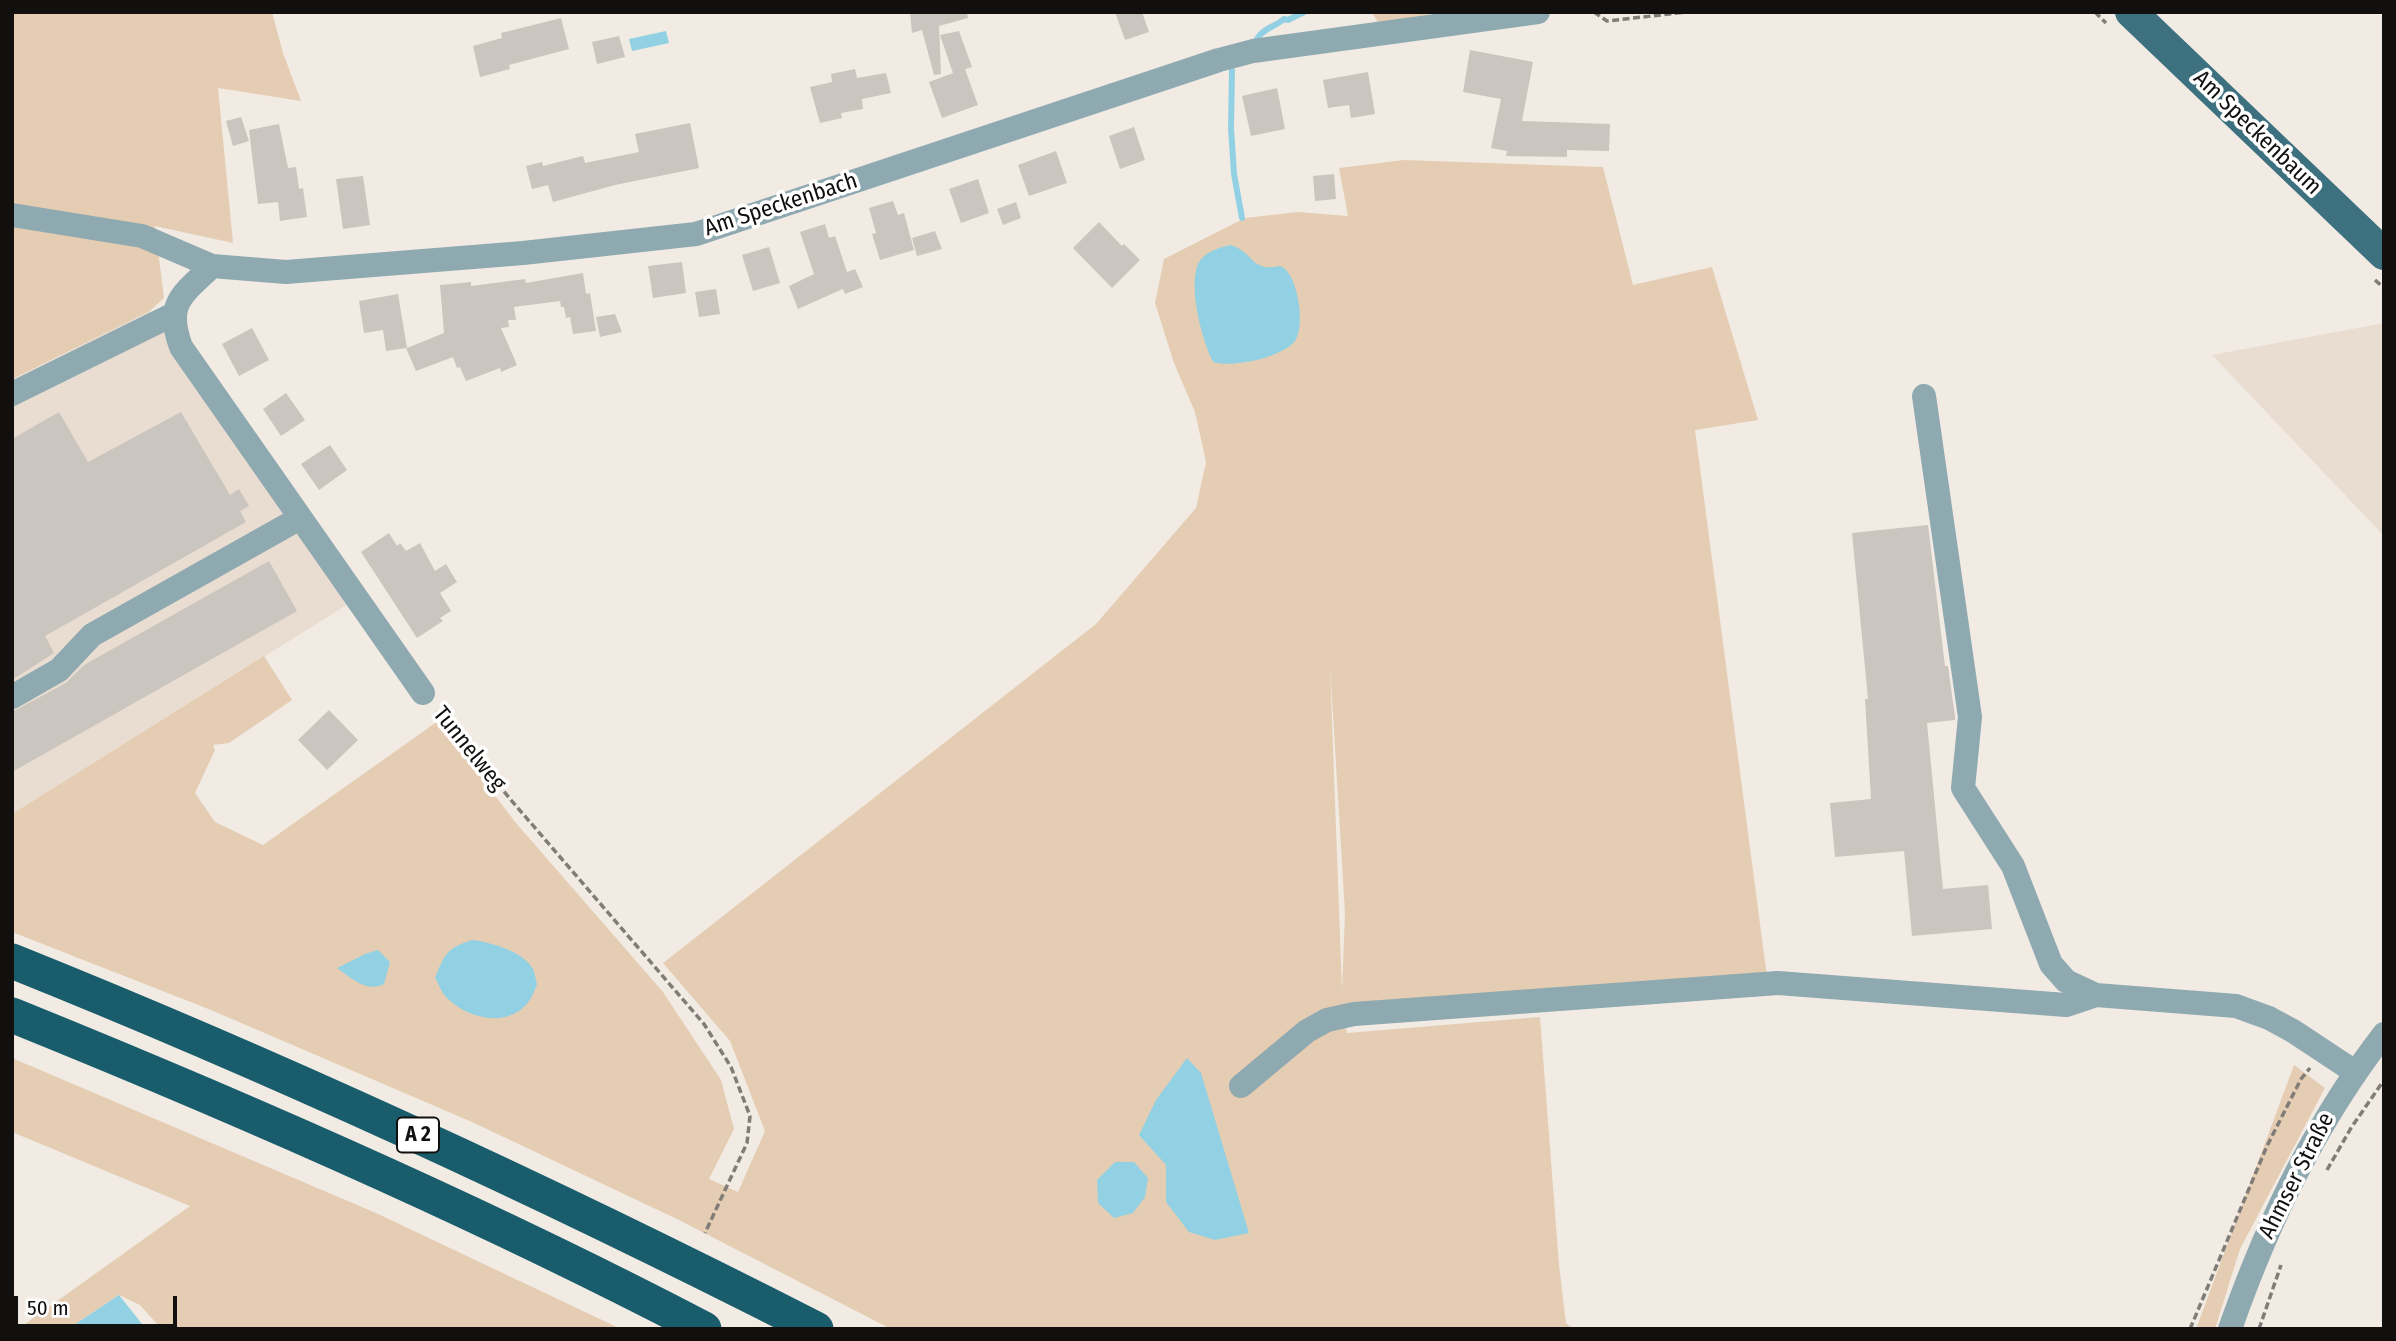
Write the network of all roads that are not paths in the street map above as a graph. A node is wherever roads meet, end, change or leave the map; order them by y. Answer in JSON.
{"nodes":[{"id":1,"x":1538,"y":12,"type":"edge"},
{"id":2,"x":2131,"y":12,"type":"edge"},
{"id":3,"x":12,"y":215,"type":"edge"},
{"id":4,"x":2384,"y":254,"type":"edge"},
{"id":5,"x":212,"y":266,"type":"junction"},
{"id":6,"x":174,"y":314,"type":"junction"},
{"id":7,"x":12,"y":394,"type":"edge"},
{"id":8,"x":1924,"y":396,"type":"dead end"},
{"id":9,"x":300,"y":518,"type":"junction"},
{"id":10,"x":423,"y":693,"type":"road end"},
{"id":11,"x":12,"y":698,"type":"edge"},
{"id":12,"x":12,"y":961,"type":"edge"},
{"id":13,"x":2096,"y":995,"type":"junction"},
{"id":14,"x":12,"y":1015,"type":"edge"},
{"id":15,"x":2384,"y":1034,"type":"edge"},
{"id":16,"x":2355,"y":1072,"type":"junction"},
{"id":17,"x":1241,"y":1086,"type":"dead end"},
{"id":18,"x":704,"y":1329,"type":"edge"},
{"id":19,"x":816,"y":1329,"type":"edge"},
{"id":20,"x":2230,"y":1329,"type":"edge"}],
"edges":[{"from":1,"to":5,"type":"street","name":"Am Speckenbach"},
{"from":2,"to":4,"type":"main road","name":"Am Speckenbaum"},
{"from":3,"to":5,"type":"street","name":"Am Speckenbach"},
{"from":5,"to":6,"type":"street"},
{"from":6,"to":7,"type":"street"},
{"from":6,"to":9,"type":"street","name":"Tunnelweg"},
{"from":8,"to":13,"type":"street"},
{"from":9,"to":10,"type":"street","name":"Tunnelweg"},
{"from":9,"to":11,"type":"street"},
{"from":12,"to":19,"type":"highway","number":"A 2"},
{"from":13,"to":16,"type":"street"},
{"from":13,"to":17,"type":"street"},
{"from":14,"to":18,"type":"highway","number":"A 2"},
{"from":15,"to":16,"type":"street","name":"Ahmser Straße"},
{"from":16,"to":20,"type":"street","name":"Ahmser Straße"}]}
